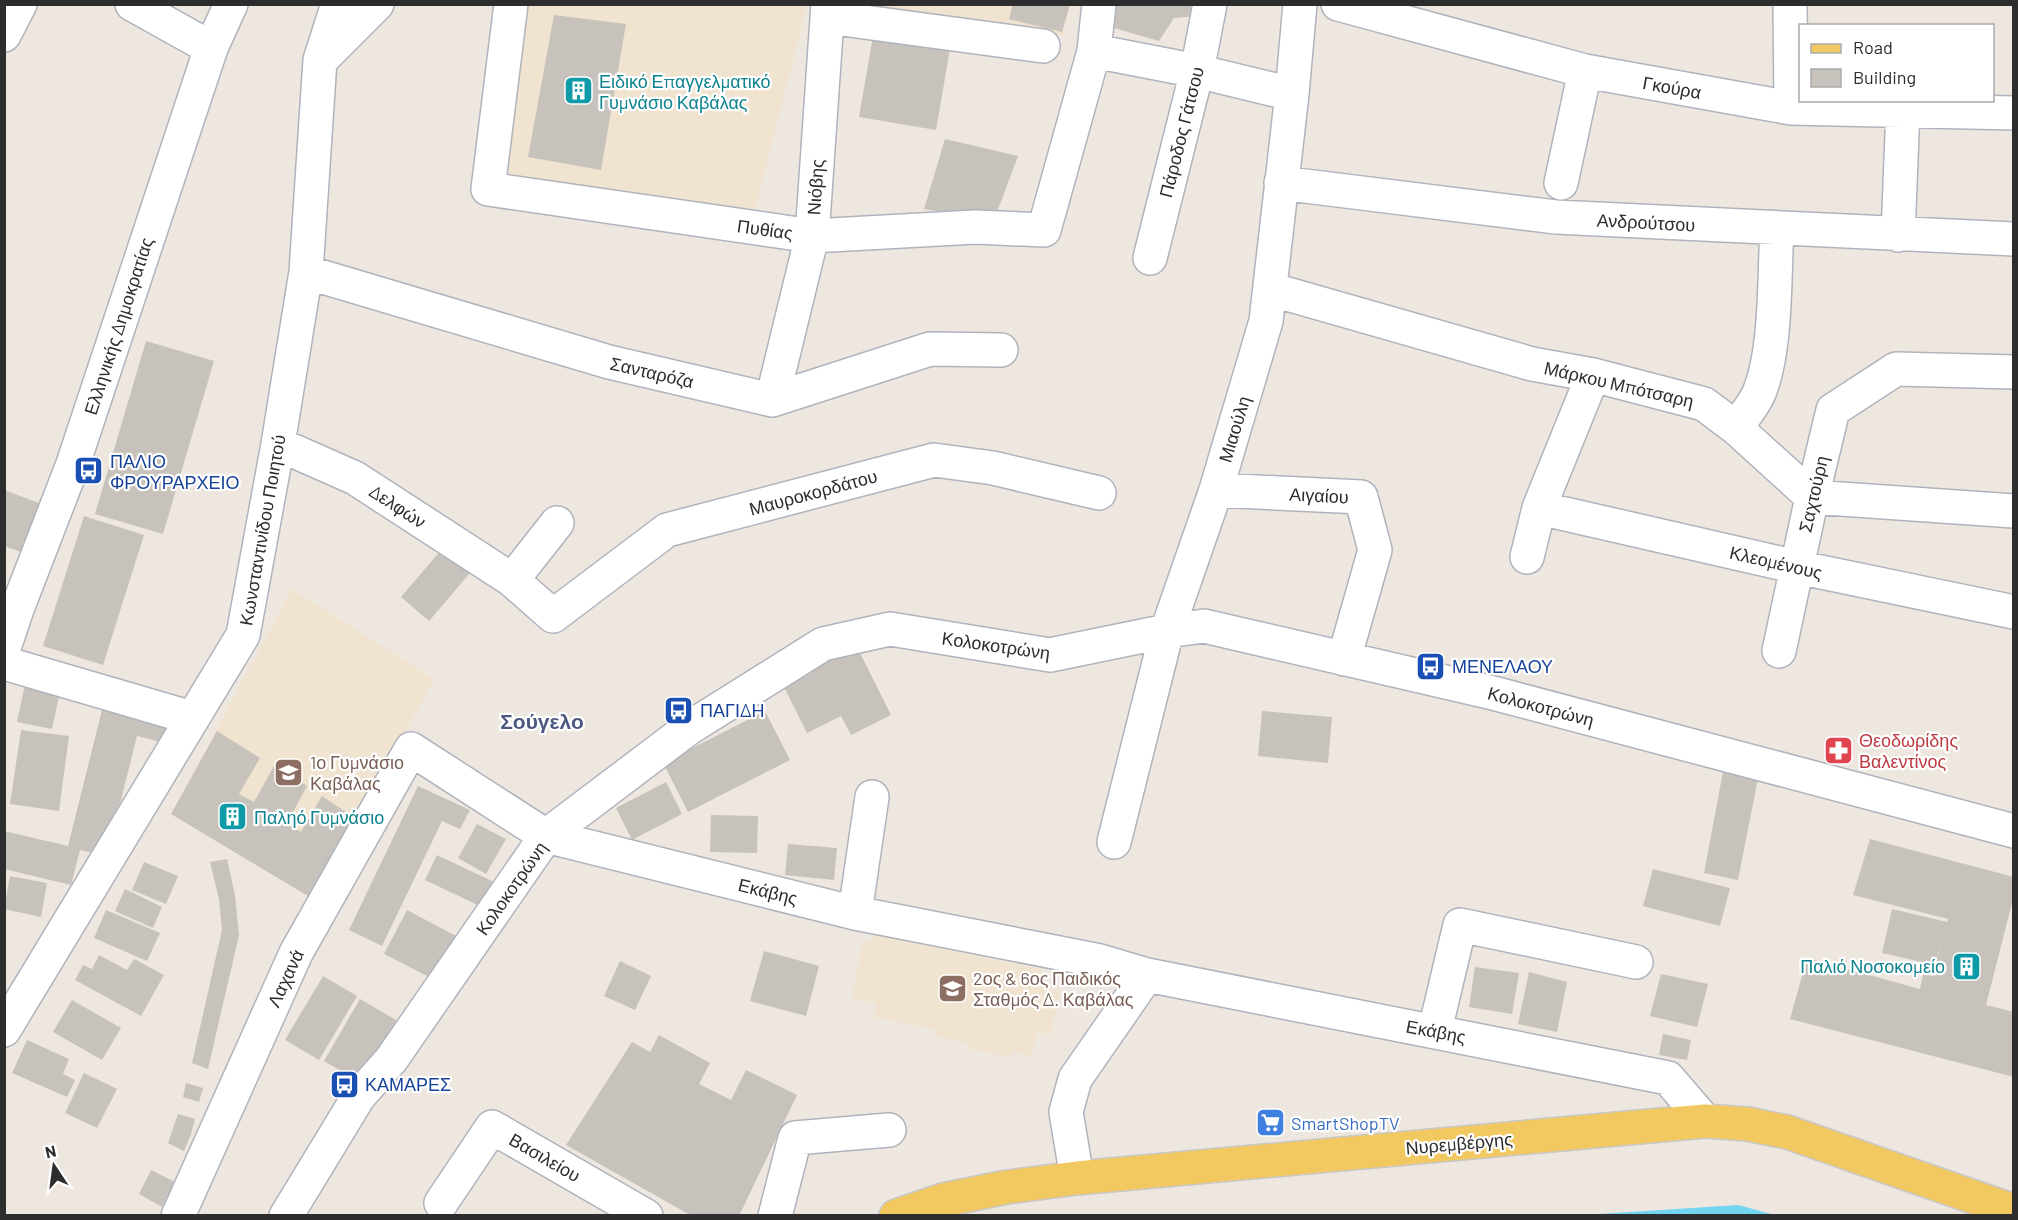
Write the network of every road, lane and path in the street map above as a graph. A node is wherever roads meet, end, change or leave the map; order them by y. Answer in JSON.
{"nodes":[{"id":1,"x":20,"y":4,"type":"edge"},
{"id":2,"x":132,"y":4,"type":"edge"},
{"id":3,"x":231,"y":4,"type":"edge"},
{"id":4,"x":338,"y":4,"type":"edge"},
{"id":5,"x":377,"y":4,"type":"edge"},
{"id":6,"x":511,"y":4,"type":"edge"},
{"id":7,"x":1099,"y":4,"type":"edge"},
{"id":8,"x":1210,"y":4,"type":"edge"},
{"id":9,"x":1300,"y":4,"type":"edge"},
{"id":10,"x":1338,"y":4,"type":"edge"},
{"id":11,"x":1790,"y":4,"type":"edge"},
{"id":12,"x":828,"y":11,"type":"edge"},
{"id":13,"x":4,"y":35,"type":"edge"},
{"id":14,"x":1043,"y":46,"type":"dead end"},
{"id":15,"x":211,"y":48,"type":"junction"},
{"id":16,"x":1094,"y":51,"type":"junction"},
{"id":17,"x":320,"y":60,"type":"junction"},
{"id":18,"x":1197,"y":71,"type":"junction"},
{"id":19,"x":1585,"y":71,"type":"junction"},
{"id":20,"x":1292,"y":94,"type":"junction"},
{"id":21,"x":1791,"y":108,"type":"junction"},
{"id":22,"x":1903,"y":109,"type":"junction"},
{"id":23,"x":2013,"y":113,"type":"edge"},
{"id":24,"x":1281,"y":183,"type":"junction"},
{"id":25,"x":1561,"y":183,"type":"dead end"},
{"id":26,"x":1777,"y":228,"type":"junction"},
{"id":27,"x":1898,"y":235,"type":"junction"},
{"id":28,"x":812,"y":236,"type":"junction"},
{"id":29,"x":2013,"y":239,"type":"edge"},
{"id":30,"x":1150,"y":258,"type":"dead end"},
{"id":31,"x":306,"y":272,"type":"junction"},
{"id":32,"x":1270,"y":290,"type":"junction"},
{"id":33,"x":1001,"y":350,"type":"dead end"},
{"id":34,"x":2013,"y":372,"type":"edge"},
{"id":35,"x":1593,"y":375,"type":"junction"},
{"id":36,"x":772,"y":400,"type":"junction"},
{"id":37,"x":1736,"y":428,"type":"junction"},
{"id":38,"x":278,"y":444,"type":"junction"},
{"id":39,"x":1216,"y":490,"type":"junction"},
{"id":40,"x":1099,"y":493,"type":"dead end"},
{"id":41,"x":1812,"y":497,"type":"junction"},
{"id":42,"x":1539,"y":508,"type":"junction"},
{"id":43,"x":2013,"y":511,"type":"edge"},
{"id":44,"x":557,"y":523,"type":"dead end"},
{"id":45,"x":1527,"y":557,"type":"dead end"},
{"id":46,"x":1797,"y":567,"type":"junction"},
{"id":47,"x":512,"y":580,"type":"junction"},
{"id":48,"x":2013,"y":612,"type":"edge"},
{"id":49,"x":553,"y":616,"type":"joint"},
{"id":50,"x":1167,"y":631,"type":"junction"},
{"id":51,"x":4,"y":648,"type":"edge"},
{"id":52,"x":1779,"y":651,"type":"dead end"},
{"id":53,"x":1344,"y":659,"type":"junction"},
{"id":54,"x":4,"y":663,"type":"edge"},
{"id":55,"x":192,"y":718,"type":"junction"},
{"id":56,"x":411,"y":749,"type":"joint"},
{"id":57,"x":872,"y":797,"type":"dead end"},
{"id":58,"x":2013,"y":831,"type":"edge"},
{"id":59,"x":546,"y":836,"type":"junction"},
{"id":60,"x":1113,"y":842,"type":"dead end"},
{"id":61,"x":855,"y":913,"type":"junction"},
{"id":62,"x":1636,"y":962,"type":"dead end"},
{"id":63,"x":1148,"y":975,"type":"junction"},
{"id":64,"x":4,"y":1030,"type":"edge"},
{"id":65,"x":1435,"y":1030,"type":"junction"},
{"id":66,"x":1705,"y":1121,"type":"junction"},
{"id":67,"x":889,"y":1130,"type":"dead end"},
{"id":68,"x":1077,"y":1178,"type":"junction"},
{"id":69,"x":441,"y":1203,"type":"dead end"},
{"id":70,"x":2013,"y":1211,"type":"edge"},
{"id":71,"x":178,"y":1215,"type":"edge"},
{"id":72,"x":286,"y":1215,"type":"edge"},
{"id":73,"x":646,"y":1215,"type":"edge"},
{"id":74,"x":775,"y":1215,"type":"edge"},
{"id":75,"x":896,"y":1215,"type":"edge"}],
"edges":[{"from":1,"to":13,"type":"street"},
{"from":2,"to":15,"type":"street"},
{"from":3,"to":15,"type":"street","name":"Ελληνικής Δημοκρατίας"},
{"from":4,"to":17,"type":"street","name":"Κωνσταντινίδου Ποιητού"},
{"from":5,"to":17,"type":"street"},
{"from":6,"to":28,"type":"street","name":"Πυθίας"},
{"from":7,"to":16,"type":"street"},
{"from":8,"to":18,"type":"street","name":"Πάροδος Γάτσου"},
{"from":9,"to":20,"type":"street","name":"Μιαούλη"},
{"from":10,"to":19,"type":"street","name":"Γκούρα"},
{"from":11,"to":21,"type":"street"},
{"from":12,"to":14,"type":"street"},
{"from":12,"to":28,"type":"street","name":"Νιόβης"},
{"from":15,"to":51,"type":"street","name":"Ελληνικής Δημοκρατίας"},
{"from":16,"to":18,"type":"street"},
{"from":16,"to":28,"type":"street","name":"Πυθίας"},
{"from":17,"to":31,"type":"street","name":"Κωνσταντινίδου Ποιητού"},
{"from":18,"to":20,"type":"street"},
{"from":18,"to":30,"type":"street","name":"Πάροδος Γάτσου"},
{"from":19,"to":21,"type":"street","name":"Γκούρα"},
{"from":19,"to":25,"type":"street"},
{"from":20,"to":24,"type":"street","name":"Μιαούλη"},
{"from":21,"to":22,"type":"street","name":"Γκούρα"},
{"from":22,"to":23,"type":"street","name":"Γκούρα"},
{"from":22,"to":27,"type":"street"},
{"from":24,"to":26,"type":"street","name":"Ανδρούτσου"},
{"from":24,"to":32,"type":"street","name":"Μιαούλη"},
{"from":26,"to":27,"type":"street","name":"Ανδρούτσου"},
{"from":26,"to":37,"type":"street"},
{"from":27,"to":29,"type":"street","name":"Ανδρούτσου"},
{"from":28,"to":36,"type":"street","name":"Νιόβης"},
{"from":31,"to":36,"type":"street","name":"Σανταρόζα"},
{"from":31,"to":38,"type":"street","name":"Κωνσταντινίδου Ποιητού"},
{"from":32,"to":35,"type":"street","name":"Μάρκου Μπότσαρη"},
{"from":32,"to":39,"type":"street","name":"Μιαούλη"},
{"from":33,"to":36,"type":"street"},
{"from":34,"to":41,"type":"street","name":"Σαχτούρη"},
{"from":35,"to":37,"type":"street","name":"Μάρκου Μπότσαρη"},
{"from":35,"to":42,"type":"street"},
{"from":37,"to":41,"type":"street","name":"Μάρκου Μπότσαρη"},
{"from":38,"to":47,"type":"street","name":"Δελφών"},
{"from":38,"to":55,"type":"street","name":"Κωνσταντινίδου Ποιητού"},
{"from":39,"to":50,"type":"street","name":"Μιαούλη"},
{"from":39,"to":53,"type":"street","name":"Αιγαίου"},
{"from":40,"to":49,"type":"street","name":"Μαυροκορδάτου"},
{"from":41,"to":43,"type":"street"},
{"from":41,"to":46,"type":"street","name":"Σαχτούρη"},
{"from":42,"to":45,"type":"street"},
{"from":42,"to":46,"type":"street","name":"Κλεομένους"},
{"from":44,"to":47,"type":"street"},
{"from":46,"to":48,"type":"street","name":"Κλεομένους"},
{"from":46,"to":52,"type":"street","name":"Σαχτούρη"},
{"from":47,"to":49,"type":"street","name":"Δελφών"},
{"from":50,"to":53,"type":"street","name":"Κολοκοτρώνη"},
{"from":50,"to":59,"type":"street","name":"Κολοκοτρώνη"},
{"from":50,"to":60,"type":"street","name":"Μιαούλη"},
{"from":53,"to":58,"type":"street","name":"Κολοκοτρώνη"},
{"from":54,"to":55,"type":"street"},
{"from":55,"to":64,"type":"street","name":"Κωνσταντινίδου Ποιητού"},
{"from":56,"to":59,"type":"street","name":"Εκάβης"},
{"from":56,"to":71,"type":"street","name":"Λαχανά"},
{"from":57,"to":61,"type":"street"},
{"from":59,"to":61,"type":"street","name":"Εκάβης"},
{"from":59,"to":72,"type":"street","name":"Κολοκοτρώνη"},
{"from":61,"to":63,"type":"street","name":"Εκάβης"},
{"from":62,"to":65,"type":"street"},
{"from":63,"to":65,"type":"street","name":"Εκάβης"},
{"from":63,"to":68,"type":"street"},
{"from":65,"to":66,"type":"street","name":"Εκάβης"},
{"from":66,"to":68,"type":"main road","name":"Νυρεμβέργης"},
{"from":66,"to":70,"type":"main road","name":"Νυρεμβέργης"},
{"from":67,"to":74,"type":"street"},
{"from":68,"to":75,"type":"main road","name":"Νυρεμβέργης"},
{"from":69,"to":73,"type":"street","name":"Βασιλείου"}]}
